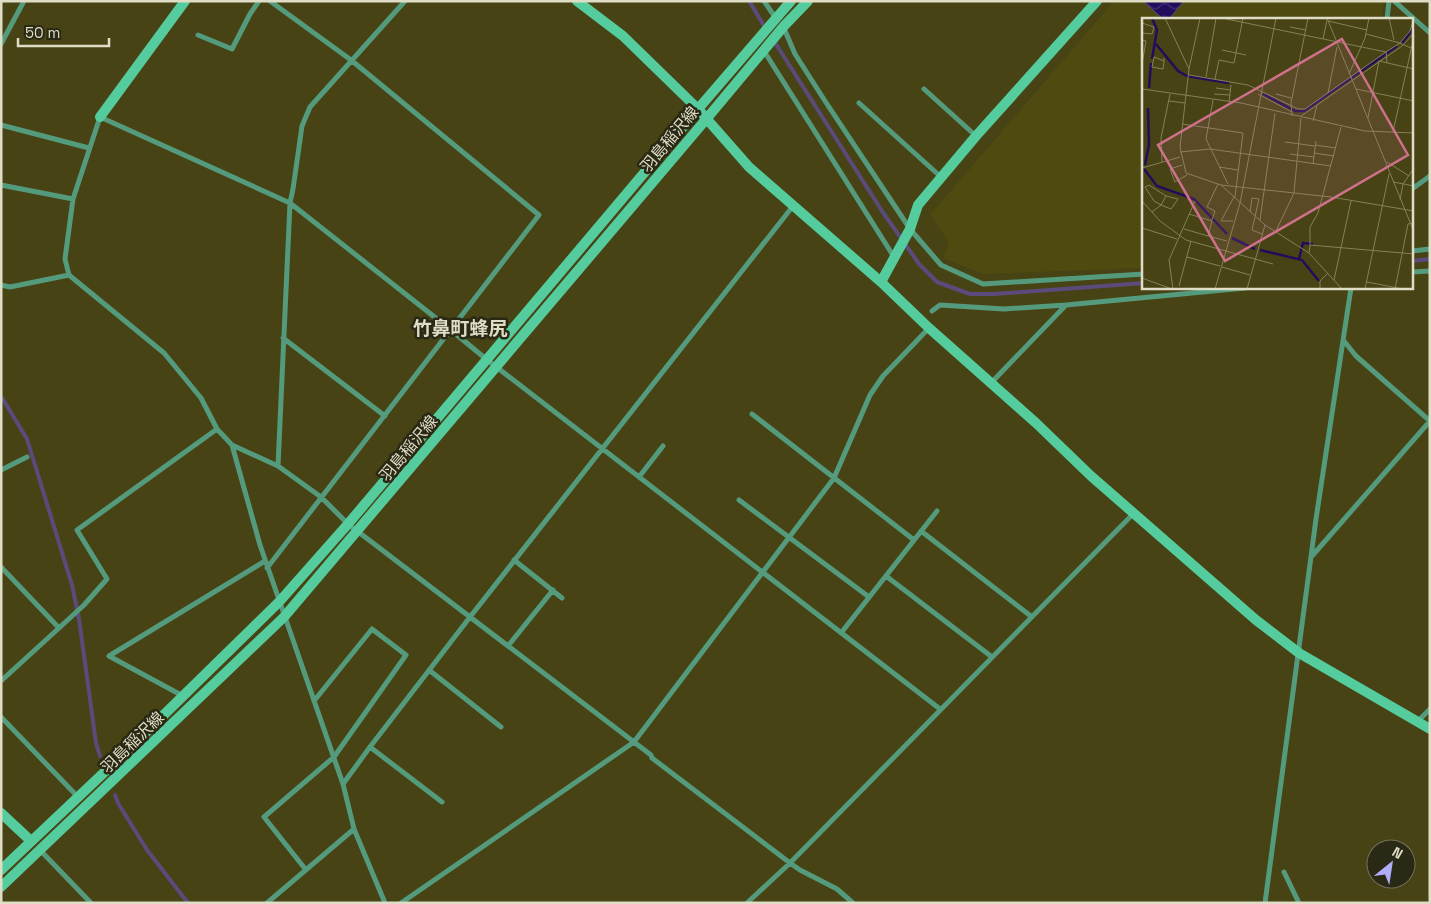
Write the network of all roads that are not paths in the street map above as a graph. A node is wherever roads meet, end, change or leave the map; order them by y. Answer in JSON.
{"nodes":[{"id":1,"x":24,"y":1,"type":"edge"},
{"id":2,"x":185,"y":1,"type":"edge"},
{"id":3,"x":259,"y":1,"type":"edge"},
{"id":4,"x":270,"y":1,"type":"edge"},
{"id":5,"x":405,"y":1,"type":"edge"},
{"id":6,"x":577,"y":1,"type":"edge"},
{"id":7,"x":764,"y":1,"type":"edge"},
{"id":8,"x":791,"y":1,"type":"edge"},
{"id":9,"x":808,"y":1,"type":"edge"},
{"id":10,"x":1097,"y":1,"type":"edge"},
{"id":11,"x":1389,"y":1,"type":"edge"},
{"id":12,"x":1394,"y":1,"type":"edge"},
{"id":13,"x":1387,"y":18,"type":"edge"},
{"id":14,"x":1413,"y":18,"type":"edge"},
{"id":15,"x":1414,"y":19,"type":"edge"},
{"id":16,"x":773,"y":21,"type":"junction"},
{"id":17,"x":784,"y":26,"type":"junction"},
{"id":18,"x":1430,"y":33,"type":"edge"},
{"id":19,"x":198,"y":35,"type":"dead end"},
{"id":20,"x":759,"y":37,"type":"junction"},
{"id":21,"x":1,"y":44,"type":"edge"},
{"id":22,"x":767,"y":47,"type":"junction"},
{"id":23,"x":351,"y":60,"type":"junction"},
{"id":24,"x":924,"y":89,"type":"dead end"},
{"id":25,"x":859,"y":103,"type":"dead end"},
{"id":26,"x":698,"y":109,"type":"junction"},
{"id":27,"x":100,"y":117,"type":"junction"},
{"id":28,"x":706,"y":118,"type":"junction"},
{"id":29,"x":1,"y":125,"type":"edge"},
{"id":30,"x":976,"y":136,"type":"junction"},
{"id":31,"x":89,"y":148,"type":"junction"},
{"id":32,"x":1430,"y":176,"type":"edge"},
{"id":33,"x":941,"y":177,"type":"junction"},
{"id":34,"x":1,"y":185,"type":"edge"},
{"id":35,"x":1414,"y":188,"type":"edge"},
{"id":36,"x":74,"y":199,"type":"junction"},
{"id":37,"x":290,"y":203,"type":"junction"},
{"id":38,"x":794,"y":206,"type":"junction"},
{"id":39,"x":908,"y":232,"type":"junction"},
{"id":40,"x":1430,"y":249,"type":"edge"},
{"id":41,"x":1414,"y":250,"type":"edge"},
{"id":42,"x":894,"y":258,"type":"junction"},
{"id":43,"x":1430,"y":271,"type":"edge"},
{"id":44,"x":1414,"y":272,"type":"edge"},
{"id":45,"x":1142,"y":274,"type":"edge"},
{"id":46,"x":70,"y":275,"type":"junction"},
{"id":47,"x":881,"y":282,"type":"junction"},
{"id":48,"x":1,"y":285,"type":"edge"},
{"id":49,"x":1235,"y":289,"type":"edge"},
{"id":50,"x":1351,"y":289,"type":"edge"},
{"id":51,"x":1066,"y":305,"type":"junction"},
{"id":52,"x":932,"y":311,"type":"dead end"},
{"id":53,"x":929,"y":328,"type":"junction"},
{"id":54,"x":451,"y":330,"type":"junction"},
{"id":55,"x":283,"y":338,"type":"junction"},
{"id":56,"x":1344,"y":341,"type":"junction"},
{"id":57,"x":486,"y":359,"type":"junction"},
{"id":58,"x":496,"y":367,"type":"junction"},
{"id":59,"x":991,"y":383,"type":"junction"},
{"id":60,"x":752,"y":414,"type":"dead end"},
{"id":61,"x":385,"y":416,"type":"junction"},
{"id":62,"x":1430,"y":421,"type":"edge"},
{"id":63,"x":217,"y":429,"type":"junction"},
{"id":64,"x":232,"y":445,"type":"junction"},
{"id":65,"x":663,"y":446,"type":"dead end"},
{"id":66,"x":602,"y":448,"type":"junction"},
{"id":67,"x":27,"y":456,"type":"dead end"},
{"id":68,"x":278,"y":466,"type":"junction"},
{"id":69,"x":1,"y":470,"type":"edge"},
{"id":70,"x":639,"y":477,"type":"junction"},
{"id":71,"x":834,"y":478,"type":"junction"},
{"id":72,"x":320,"y":497,"type":"junction"},
{"id":73,"x":739,"y":500,"type":"dead end"},
{"id":74,"x":937,"y":512,"type":"dead end"},
{"id":75,"x":1134,"y":512,"type":"junction"},
{"id":76,"x":348,"y":524,"type":"junction"},
{"id":77,"x":358,"y":531,"type":"junction"},
{"id":78,"x":921,"y":531,"type":"junction"},
{"id":79,"x":790,"y":538,"type":"junction"},
{"id":80,"x":914,"y":540,"type":"junction"},
{"id":81,"x":1312,"y":556,"type":"junction"},
{"id":82,"x":514,"y":560,"type":"junction"},
{"id":83,"x":265,"y":561,"type":"junction"},
{"id":84,"x":1,"y":567,"type":"edge"},
{"id":85,"x":267,"y":568,"type":"junction"},
{"id":86,"x":762,"y":572,"type":"junction"},
{"id":87,"x":886,"y":576,"type":"junction"},
{"id":88,"x":553,"y":590,"type":"junction"},
{"id":89,"x":562,"y":598,"type":"dead end"},
{"id":90,"x":869,"y":598,"type":"junction"},
{"id":91,"x":278,"y":602,"type":"junction"},
{"id":92,"x":284,"y":617,"type":"junction"},
{"id":93,"x":470,"y":617,"type":"junction"},
{"id":94,"x":1032,"y":617,"type":"junction"},
{"id":95,"x":59,"y":628,"type":"junction"},
{"id":96,"x":841,"y":633,"type":"junction"},
{"id":97,"x":508,"y":646,"type":"junction"},
{"id":98,"x":1299,"y":653,"type":"junction"},
{"id":99,"x":992,"y":657,"type":"junction"},
{"id":100,"x":429,"y":670,"type":"junction"},
{"id":101,"x":1,"y":681,"type":"edge"},
{"id":102,"x":184,"y":696,"type":"junction"},
{"id":103,"x":314,"y":701,"type":"junction"},
{"id":104,"x":940,"y":709,"type":"junction"},
{"id":105,"x":1430,"y":709,"type":"edge"},
{"id":106,"x":1,"y":717,"type":"edge"},
{"id":107,"x":1418,"y":721,"type":"junction"},
{"id":108,"x":501,"y":727,"type":"dead end"},
{"id":109,"x":1430,"y":728,"type":"edge"},
{"id":110,"x":634,"y":742,"type":"junction"},
{"id":111,"x":370,"y":747,"type":"junction"},
{"id":112,"x":334,"y":757,"type":"junction"},
{"id":113,"x":343,"y":784,"type":"junction"},
{"id":114,"x":78,"y":797,"type":"junction"},
{"id":115,"x":442,"y":802,"type":"dead end"},
{"id":116,"x":1,"y":813,"type":"edge"},
{"id":117,"x":354,"y":829,"type":"junction"},
{"id":118,"x":31,"y":841,"type":"junction"},
{"id":119,"x":40,"y":850,"type":"junction"},
{"id":120,"x":790,"y":863,"type":"junction"},
{"id":121,"x":1,"y":870,"type":"edge"},
{"id":122,"x":306,"y":870,"type":"junction"},
{"id":123,"x":1284,"y":872,"type":"dead end"},
{"id":124,"x":1,"y":887,"type":"edge"},
{"id":125,"x":91,"y":903,"type":"edge"},
{"id":126,"x":267,"y":903,"type":"edge"},
{"id":127,"x":385,"y":903,"type":"edge"},
{"id":128,"x":401,"y":903,"type":"edge"},
{"id":129,"x":747,"y":903,"type":"edge"},
{"id":130,"x":853,"y":903,"type":"edge"},
{"id":131,"x":1265,"y":903,"type":"edge"},
{"id":132,"x":1299,"y":903,"type":"edge"}],
"edges":[{"from":1,"to":21,"type":"street"},
{"from":2,"to":27,"type":"main road"},
{"from":3,"to":19,"type":"street"},
{"from":4,"to":23,"type":"street"},
{"from":5,"to":23,"type":"street"},
{"from":6,"to":26,"type":"main road"},
{"from":7,"to":16,"type":"street"},
{"from":8,"to":16,"type":"main road","name":"羽島稲沢線"},
{"from":9,"to":17,"type":"main road","name":"羽島稲沢線"},
{"from":10,"to":30,"type":"main road"},
{"from":11,"to":13,"type":"street"},
{"from":12,"to":14,"type":"street"},
{"from":15,"to":18,"type":"street"},
{"from":16,"to":17,"type":"street"},
{"from":16,"to":20,"type":"main road","name":"羽島稲沢線"},
{"from":17,"to":22,"type":"main road","name":"羽島稲沢線"},
{"from":17,"to":39,"type":"street"},
{"from":20,"to":22,"type":"street"},
{"from":20,"to":26,"type":"main road","name":"羽島稲沢線"},
{"from":22,"to":28,"type":"main road","name":"羽島稲沢線"},
{"from":22,"to":42,"type":"street"},
{"from":23,"to":37,"type":"street"},
{"from":23,"to":54,"type":"street"},
{"from":24,"to":30,"type":"street"},
{"from":25,"to":33,"type":"street"},
{"from":26,"to":28,"type":"main road"},
{"from":26,"to":57,"type":"main road","name":"羽島稲沢線"},
{"from":27,"to":31,"type":"street"},
{"from":27,"to":37,"type":"street"},
{"from":28,"to":38,"type":"main road"},
{"from":28,"to":58,"type":"main road","name":"羽島稲沢線"},
{"from":29,"to":31,"type":"street"},
{"from":30,"to":33,"type":"main road"},
{"from":31,"to":36,"type":"street"},
{"from":32,"to":35,"type":"street"},
{"from":33,"to":39,"type":"main road"},
{"from":34,"to":36,"type":"street"},
{"from":36,"to":46,"type":"street"},
{"from":37,"to":54,"type":"street"},
{"from":37,"to":55,"type":"street"},
{"from":38,"to":47,"type":"main road"},
{"from":38,"to":66,"type":"street"},
{"from":39,"to":42,"type":"main road"},
{"from":39,"to":45,"type":"street"},
{"from":40,"to":41,"type":"street"},
{"from":42,"to":47,"type":"main road"},
{"from":43,"to":44,"type":"street"},
{"from":46,"to":48,"type":"street"},
{"from":46,"to":63,"type":"street"},
{"from":47,"to":53,"type":"main road"},
{"from":49,"to":51,"type":"street"},
{"from":50,"to":56,"type":"street"},
{"from":51,"to":52,"type":"street"},
{"from":51,"to":59,"type":"street"},
{"from":53,"to":59,"type":"main road"},
{"from":53,"to":71,"type":"street"},
{"from":54,"to":57,"type":"street"},
{"from":54,"to":61,"type":"street"},
{"from":55,"to":61,"type":"street"},
{"from":55,"to":68,"type":"street"},
{"from":56,"to":62,"type":"street"},
{"from":56,"to":81,"type":"street"},
{"from":57,"to":58,"type":"street"},
{"from":57,"to":76,"type":"main road","name":"羽島稲沢線"},
{"from":58,"to":66,"type":"street"},
{"from":58,"to":77,"type":"main road","name":"羽島稲沢線"},
{"from":59,"to":75,"type":"main road"},
{"from":60,"to":71,"type":"street"},
{"from":61,"to":72,"type":"street"},
{"from":62,"to":81,"type":"street"},
{"from":63,"to":64,"type":"street"},
{"from":63,"to":95,"type":"street"},
{"from":64,"to":68,"type":"street"},
{"from":64,"to":83,"type":"street"},
{"from":65,"to":70,"type":"street"},
{"from":66,"to":70,"type":"street"},
{"from":66,"to":82,"type":"street"},
{"from":67,"to":69,"type":"street"},
{"from":68,"to":72,"type":"street"},
{"from":70,"to":86,"type":"street"},
{"from":71,"to":79,"type":"street"},
{"from":71,"to":80,"type":"street"},
{"from":72,"to":76,"type":"street"},
{"from":72,"to":85,"type":"street"},
{"from":73,"to":79,"type":"street"},
{"from":74,"to":78,"type":"street"},
{"from":75,"to":94,"type":"street"},
{"from":75,"to":98,"type":"main road"},
{"from":76,"to":77,"type":"street"},
{"from":76,"to":91,"type":"main road","name":"羽島稲沢線"},
{"from":77,"to":92,"type":"main road","name":"羽島稲沢線"},
{"from":77,"to":93,"type":"street"},
{"from":78,"to":80,"type":"street"},
{"from":78,"to":94,"type":"street"},
{"from":79,"to":86,"type":"street"},
{"from":79,"to":90,"type":"street"},
{"from":80,"to":87,"type":"street"},
{"from":81,"to":98,"type":"street"},
{"from":82,"to":88,"type":"street"},
{"from":82,"to":93,"type":"street"},
{"from":83,"to":85,"type":"street"},
{"from":83,"to":102,"type":"street"},
{"from":84,"to":95,"type":"street"},
{"from":85,"to":91,"type":"street"},
{"from":86,"to":96,"type":"street"},
{"from":86,"to":110,"type":"street"},
{"from":87,"to":90,"type":"street"},
{"from":87,"to":99,"type":"street"},
{"from":88,"to":89,"type":"street"},
{"from":88,"to":97,"type":"street"},
{"from":90,"to":96,"type":"street"},
{"from":91,"to":92,"type":"street"},
{"from":91,"to":102,"type":"main road","name":"羽島稲沢線"},
{"from":92,"to":103,"type":"street"},
{"from":92,"to":119,"type":"main road","name":"羽島稲沢線"},
{"from":93,"to":97,"type":"street"},
{"from":93,"to":100,"type":"street"},
{"from":94,"to":99,"type":"street"},
{"from":95,"to":101,"type":"street"},
{"from":96,"to":104,"type":"street"},
{"from":97,"to":110,"type":"street"},
{"from":98,"to":107,"type":"main road"},
{"from":98,"to":131,"type":"street"},
{"from":99,"to":104,"type":"street"},
{"from":100,"to":108,"type":"street"},
{"from":100,"to":111,"type":"street"},
{"from":102,"to":114,"type":"main road","name":"羽島稲沢線"},
{"from":103,"to":112,"type":"street"},
{"from":103,"to":112,"type":"street"},
{"from":104,"to":120,"type":"street"},
{"from":105,"to":107,"type":"street"},
{"from":106,"to":114,"type":"street"},
{"from":107,"to":109,"type":"main road"},
{"from":110,"to":120,"type":"street"},
{"from":110,"to":128,"type":"street"},
{"from":111,"to":113,"type":"street"},
{"from":111,"to":115,"type":"street"},
{"from":112,"to":113,"type":"street"},
{"from":112,"to":122,"type":"street"},
{"from":113,"to":117,"type":"street"},
{"from":114,"to":118,"type":"main road","name":"羽島稲沢線"},
{"from":116,"to":118,"type":"main road"},
{"from":117,"to":122,"type":"street"},
{"from":117,"to":127,"type":"street"},
{"from":118,"to":119,"type":"street"},
{"from":118,"to":121,"type":"main road","name":"羽島稲沢線"},
{"from":119,"to":124,"type":"main road","name":"羽島稲沢線"},
{"from":119,"to":125,"type":"street"},
{"from":120,"to":129,"type":"street"},
{"from":120,"to":130,"type":"street"},
{"from":122,"to":126,"type":"street"},
{"from":123,"to":132,"type":"street"}]}
